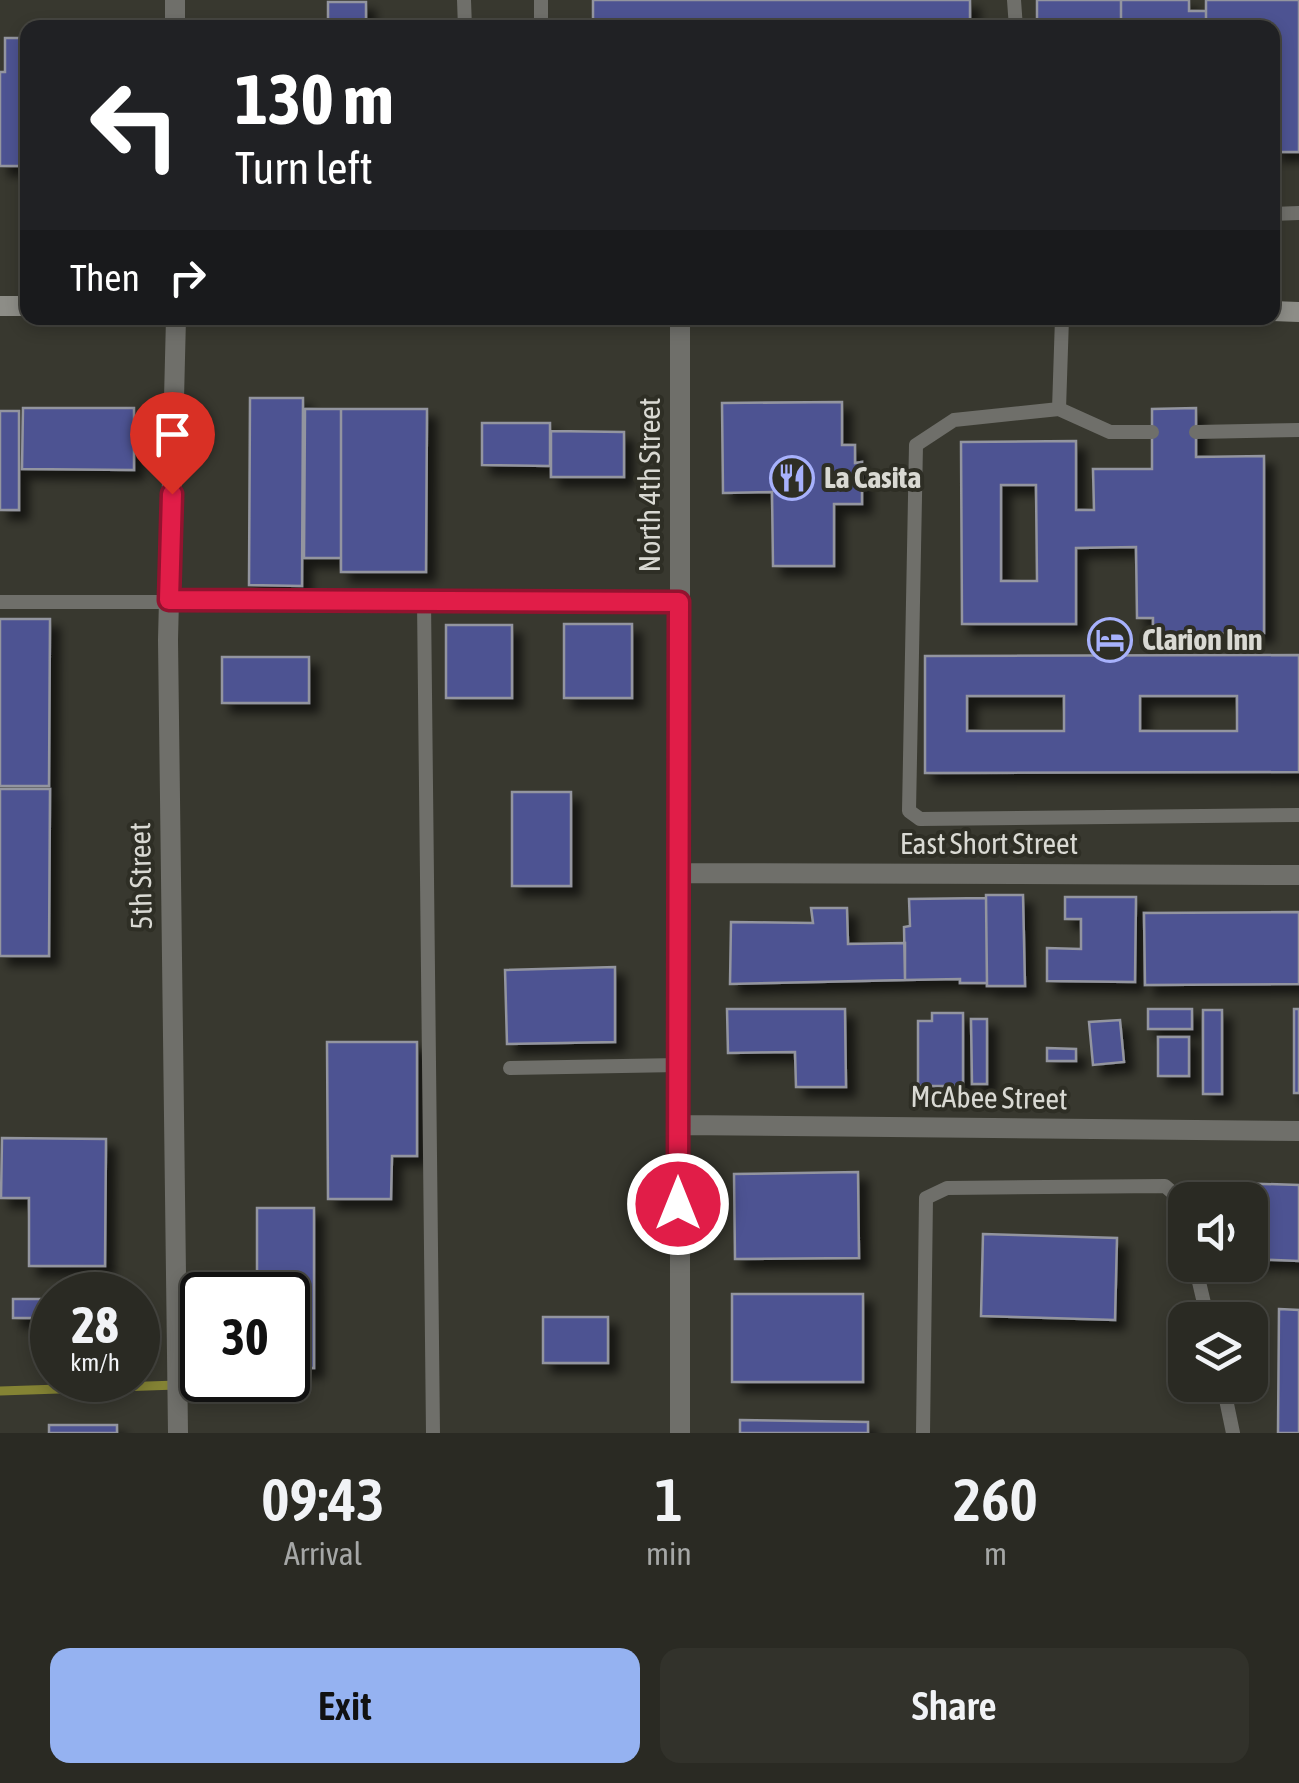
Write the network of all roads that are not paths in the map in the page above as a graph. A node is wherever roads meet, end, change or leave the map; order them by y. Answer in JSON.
{"nodes":[{"id":1,"x":176,"y":325,"type":"edge"},
{"id":2,"x":680,"y":325,"type":"edge"},
{"id":3,"x":1062,"y":325,"type":"edge"},
{"id":4,"x":1059,"y":410,"type":"junction"},
{"id":5,"x":1299,"y":430,"type":"edge"},
{"id":6,"x":1152,"y":432,"type":"dead end"},
{"id":7,"x":1196,"y":432,"type":"dead end"},
{"id":8,"x":169,"y":600,"type":"junction"},
{"id":9,"x":0,"y":602,"type":"edge"},
{"id":10,"x":424,"y":602,"type":"junction"},
{"id":11,"x":679,"y":602,"type":"junction"},
{"id":12,"x":1299,"y":815,"type":"edge"},
{"id":13,"x":678,"y":873,"type":"junction"},
{"id":14,"x":1299,"y":875,"type":"edge"},
{"id":15,"x":679,"y":1065,"type":"junction"},
{"id":16,"x":510,"y":1068,"type":"dead end"},
{"id":17,"x":679,"y":1126,"type":"junction"},
{"id":18,"x":1299,"y":1131,"type":"edge"},
{"id":19,"x":1168,"y":1189,"type":"edge"},
{"id":20,"x":1226,"y":1402,"type":"edge"},
{"id":21,"x":178,"y":1433,"type":"edge"},
{"id":22,"x":433,"y":1433,"type":"edge"},
{"id":23,"x":680,"y":1433,"type":"edge"},
{"id":24,"x":923,"y":1433,"type":"edge"},
{"id":25,"x":1234,"y":1433,"type":"edge"}],
"edges":[{"from":1,"to":8,"type":"street","name":"5th Street"},
{"from":2,"to":11,"type":"street","name":"North 4th Street"},
{"from":3,"to":4,"type":"lane"},
{"from":4,"to":6,"type":"lane"},
{"from":4,"to":12,"type":"lane"},
{"from":5,"to":7,"type":"lane"},
{"from":8,"to":9,"type":"lane"},
{"from":8,"to":10,"type":"lane"},
{"from":8,"to":21,"type":"street","name":"5th Street"},
{"from":10,"to":11,"type":"lane"},
{"from":10,"to":22,"type":"lane"},
{"from":11,"to":13,"type":"street","name":"North 4th Street"},
{"from":13,"to":14,"type":"street","name":"East Short Street"},
{"from":13,"to":15,"type":"street","name":"North 4th Street"},
{"from":15,"to":16,"type":"lane"},
{"from":15,"to":17,"type":"street","name":"North 4th Street"},
{"from":17,"to":18,"type":"street","name":"McAbee Street"},
{"from":17,"to":23,"type":"street","name":"North 4th Street"},
{"from":19,"to":24,"type":"lane"},
{"from":20,"to":25,"type":"lane"}]}
